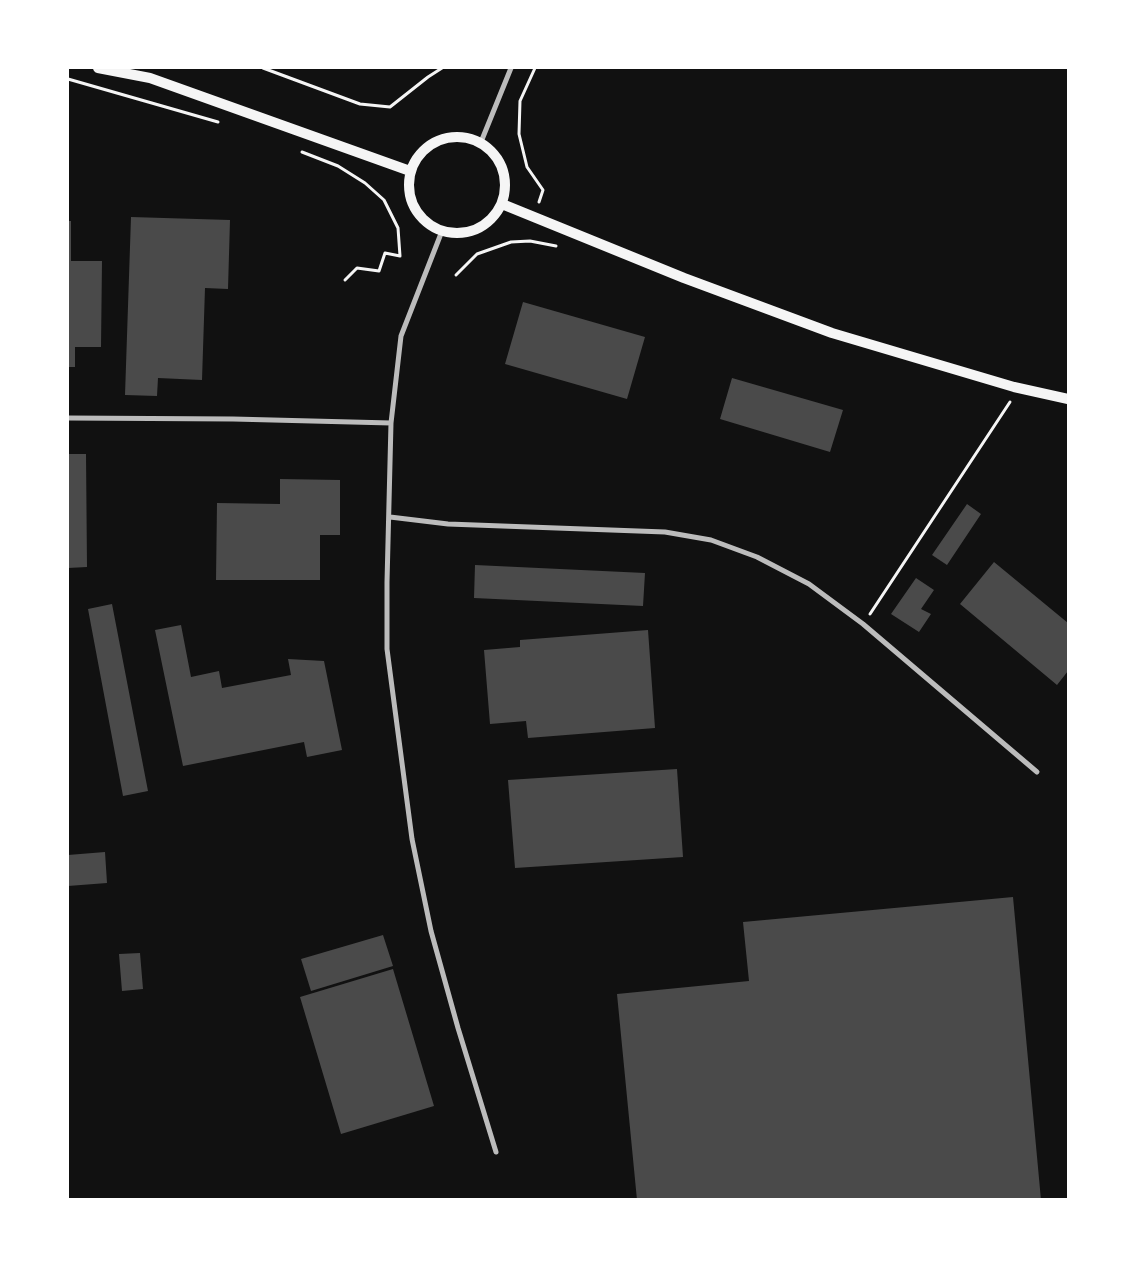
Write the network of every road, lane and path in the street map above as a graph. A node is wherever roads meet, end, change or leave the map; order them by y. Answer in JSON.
{"nodes":[{"id":1,"x":98,"y":68,"type":"edge"},
{"id":2,"x":263,"y":68,"type":"edge"},
{"id":3,"x":442,"y":68,"type":"edge"},
{"id":4,"x":511,"y":68,"type":"edge"},
{"id":5,"x":535,"y":68,"type":"edge"},
{"id":6,"x":68,"y":79,"type":"edge"},
{"id":7,"x":220,"y":123,"type":"dead end"},
{"id":8,"x":481,"y":142,"type":"junction"},
{"id":9,"x":302,"y":152,"type":"dead end"},
{"id":10,"x":410,"y":171,"type":"junction"},
{"id":11,"x":502,"y":204,"type":"junction"},
{"id":12,"x":535,"y":217,"type":"junction"},
{"id":13,"x":442,"y":231,"type":"junction"},
{"id":14,"x":456,"y":276,"type":"dead end"},
{"id":15,"x":345,"y":280,"type":"dead end"},
{"id":16,"x":1014,"y":387,"type":"junction"},
{"id":17,"x":1068,"y":399,"type":"edge"},
{"id":18,"x":68,"y":418,"type":"edge"},
{"id":19,"x":391,"y":423,"type":"junction"},
{"id":20,"x":390,"y":517,"type":"junction"},
{"id":21,"x":863,"y":624,"type":"junction"},
{"id":22,"x":1037,"y":772,"type":"dead end"},
{"id":23,"x":496,"y":1152,"type":"dead end"}],
"edges":[{"from":1,"to":10,"type":"main road"},
{"from":2,"to":3,"type":"path"},
{"from":4,"to":8,"type":"street"},
{"from":5,"to":12,"type":"path"},
{"from":6,"to":7,"type":"path"},
{"from":8,"to":10,"type":"main road"},
{"from":8,"to":11,"type":"main road"},
{"from":9,"to":15,"type":"path"},
{"from":10,"to":13,"type":"main road"},
{"from":11,"to":12,"type":"main road"},
{"from":11,"to":13,"type":"main road"},
{"from":12,"to":14,"type":"path"},
{"from":12,"to":16,"type":"main road"},
{"from":13,"to":19,"type":"street"},
{"from":16,"to":17,"type":"main road"},
{"from":16,"to":21,"type":"path"},
{"from":18,"to":19,"type":"street"},
{"from":19,"to":20,"type":"street"},
{"from":20,"to":21,"type":"street"},
{"from":20,"to":23,"type":"street"},
{"from":21,"to":22,"type":"street"}]}
